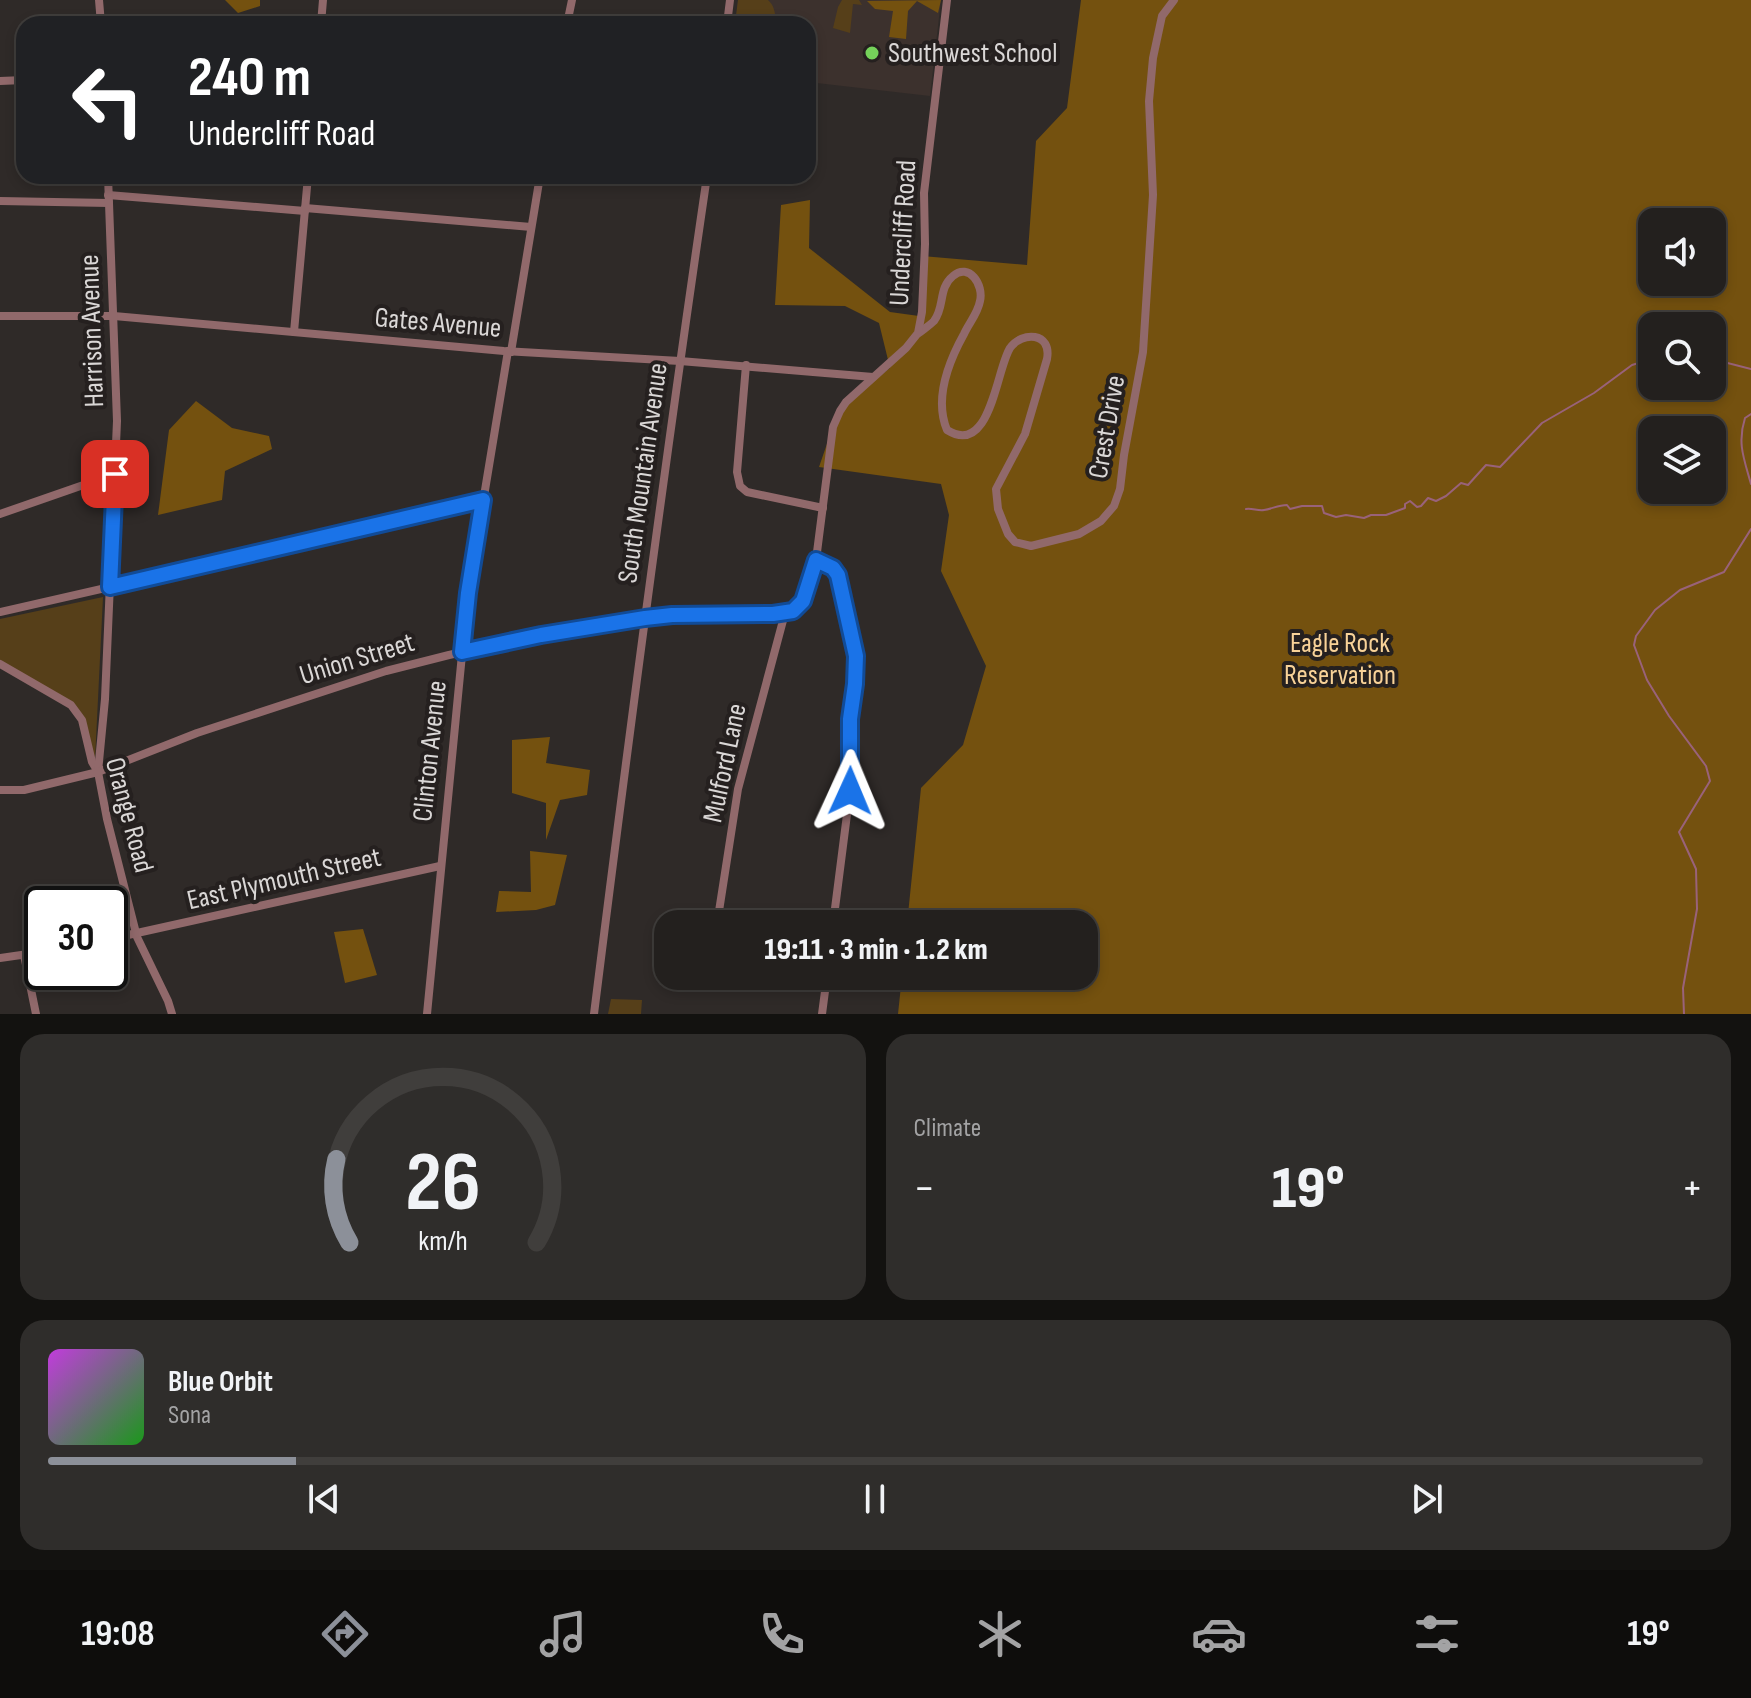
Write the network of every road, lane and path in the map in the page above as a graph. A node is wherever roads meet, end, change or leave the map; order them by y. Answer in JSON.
{"nodes":[{"id":1,"x":947,"y":0,"type":"edge"},
{"id":2,"x":1174,"y":0,"type":"edge"},
{"id":3,"x":108,"y":184,"type":"edge"},
{"id":4,"x":307,"y":184,"type":"edge"},
{"id":5,"x":539,"y":184,"type":"edge"},
{"id":6,"x":706,"y":184,"type":"edge"},
{"id":7,"x":109,"y":199,"type":"junction"},
{"id":8,"x":0,"y":201,"type":"edge"},
{"id":9,"x":305,"y":209,"type":"junction"},
{"id":10,"x":531,"y":227,"type":"junction"},
{"id":11,"x":0,"y":316,"type":"edge"},
{"id":12,"x":114,"y":316,"type":"junction"},
{"id":13,"x":294,"y":332,"type":"junction"},
{"id":14,"x":918,"y":333,"type":"junction"},
{"id":15,"x":510,"y":352,"type":"junction"},
{"id":16,"x":680,"y":361,"type":"junction"},
{"id":17,"x":746,"y":365,"type":"junction"},
{"id":18,"x":873,"y":377,"type":"junction"},
{"id":19,"x":115,"y":474,"type":"junction"},
{"id":20,"x":483,"y":500,"type":"junction"},
{"id":21,"x":823,"y":508,"type":"junction"},
{"id":22,"x":0,"y":514,"type":"edge"},
{"id":23,"x":816,"y":560,"type":"junction"},
{"id":24,"x":110,"y":587,"type":"junction"},
{"id":25,"x":0,"y":612,"type":"edge"},
{"id":26,"x":785,"y":613,"type":"junction"},
{"id":27,"x":645,"y":618,"type":"junction"},
{"id":28,"x":462,"y":652,"type":"junction"},
{"id":29,"x":0,"y":664,"type":"edge"},
{"id":30,"x":98,"y":772,"type":"junction"},
{"id":31,"x":0,"y":790,"type":"edge"},
{"id":32,"x":440,"y":866,"type":"junction"},
{"id":33,"x":719,"y":910,"type":"edge"},
{"id":34,"x":835,"y":910,"type":"edge"},
{"id":35,"x":137,"y":934,"type":"junction"},
{"id":36,"x":128,"y":936,"type":"edge"},
{"id":37,"x":24,"y":955,"type":"edge"},
{"id":38,"x":0,"y":958,"type":"edge"},
{"id":39,"x":31,"y":990,"type":"edge"},
{"id":40,"x":825,"y":990,"type":"edge"},
{"id":41,"x":36,"y":1014,"type":"edge"},
{"id":42,"x":172,"y":1014,"type":"edge"},
{"id":43,"x":427,"y":1014,"type":"edge"},
{"id":44,"x":594,"y":1014,"type":"edge"},
{"id":45,"x":822,"y":1014,"type":"edge"}],
"edges":[{"from":1,"to":14,"type":"street","name":"Undercliff Road"},
{"from":2,"to":14,"type":"street","name":"Crest Drive"},
{"from":3,"to":7,"type":"street","name":"Harrison Avenue"},
{"from":4,"to":9,"type":"street"},
{"from":5,"to":10,"type":"street","name":"Clinton Avenue"},
{"from":6,"to":16,"type":"street","name":"South Mountain Avenue"},
{"from":7,"to":8,"type":"street"},
{"from":7,"to":9,"type":"street"},
{"from":7,"to":12,"type":"street","name":"Harrison Avenue"},
{"from":9,"to":10,"type":"street"},
{"from":9,"to":13,"type":"street"},
{"from":10,"to":15,"type":"street","name":"Clinton Avenue"},
{"from":11,"to":12,"type":"street","name":"Gates Avenue"},
{"from":12,"to":13,"type":"street","name":"Gates Avenue"},
{"from":12,"to":19,"type":"street","name":"Harrison Avenue"},
{"from":13,"to":15,"type":"street","name":"Gates Avenue"},
{"from":14,"to":18,"type":"street","name":"Undercliff Road"},
{"from":15,"to":16,"type":"street","name":"Gates Avenue"},
{"from":15,"to":20,"type":"street","name":"Clinton Avenue"},
{"from":16,"to":17,"type":"street","name":"Gates Avenue"},
{"from":16,"to":27,"type":"street","name":"South Mountain Avenue"},
{"from":17,"to":18,"type":"street","name":"Gates Avenue"},
{"from":17,"to":21,"type":"street"},
{"from":18,"to":21,"type":"street","name":"Undercliff Road"},
{"from":19,"to":22,"type":"street"},
{"from":19,"to":24,"type":"street","name":"Harrison Avenue"},
{"from":20,"to":24,"type":"street"},
{"from":20,"to":28,"type":"street","name":"Clinton Avenue"},
{"from":21,"to":23,"type":"street","name":"Undercliff Road"},
{"from":23,"to":26,"type":"street","name":"Undercliff Road"},
{"from":23,"to":34,"type":"street"},
{"from":24,"to":25,"type":"street"},
{"from":24,"to":30,"type":"street","name":"Harrison Avenue"},
{"from":26,"to":27,"type":"street","name":"Union Street"},
{"from":26,"to":33,"type":"street","name":"Mulford Lane"},
{"from":27,"to":28,"type":"street","name":"Union Street"},
{"from":27,"to":44,"type":"street","name":"South Mountain Avenue"},
{"from":28,"to":30,"type":"street","name":"Union Street"},
{"from":28,"to":32,"type":"street","name":"Clinton Avenue"},
{"from":29,"to":30,"type":"street","name":"Orange Road"},
{"from":30,"to":31,"type":"street","name":"Union Street"},
{"from":30,"to":35,"type":"street","name":"Orange Road"},
{"from":32,"to":35,"type":"street","name":"East Plymouth Street"},
{"from":32,"to":43,"type":"street","name":"Clinton Avenue"},
{"from":35,"to":36,"type":"street","name":"East Plymouth Street"},
{"from":35,"to":42,"type":"street","name":"Orange Road"},
{"from":37,"to":38,"type":"street"},
{"from":39,"to":41,"type":"street"},
{"from":40,"to":45,"type":"street"}]}
